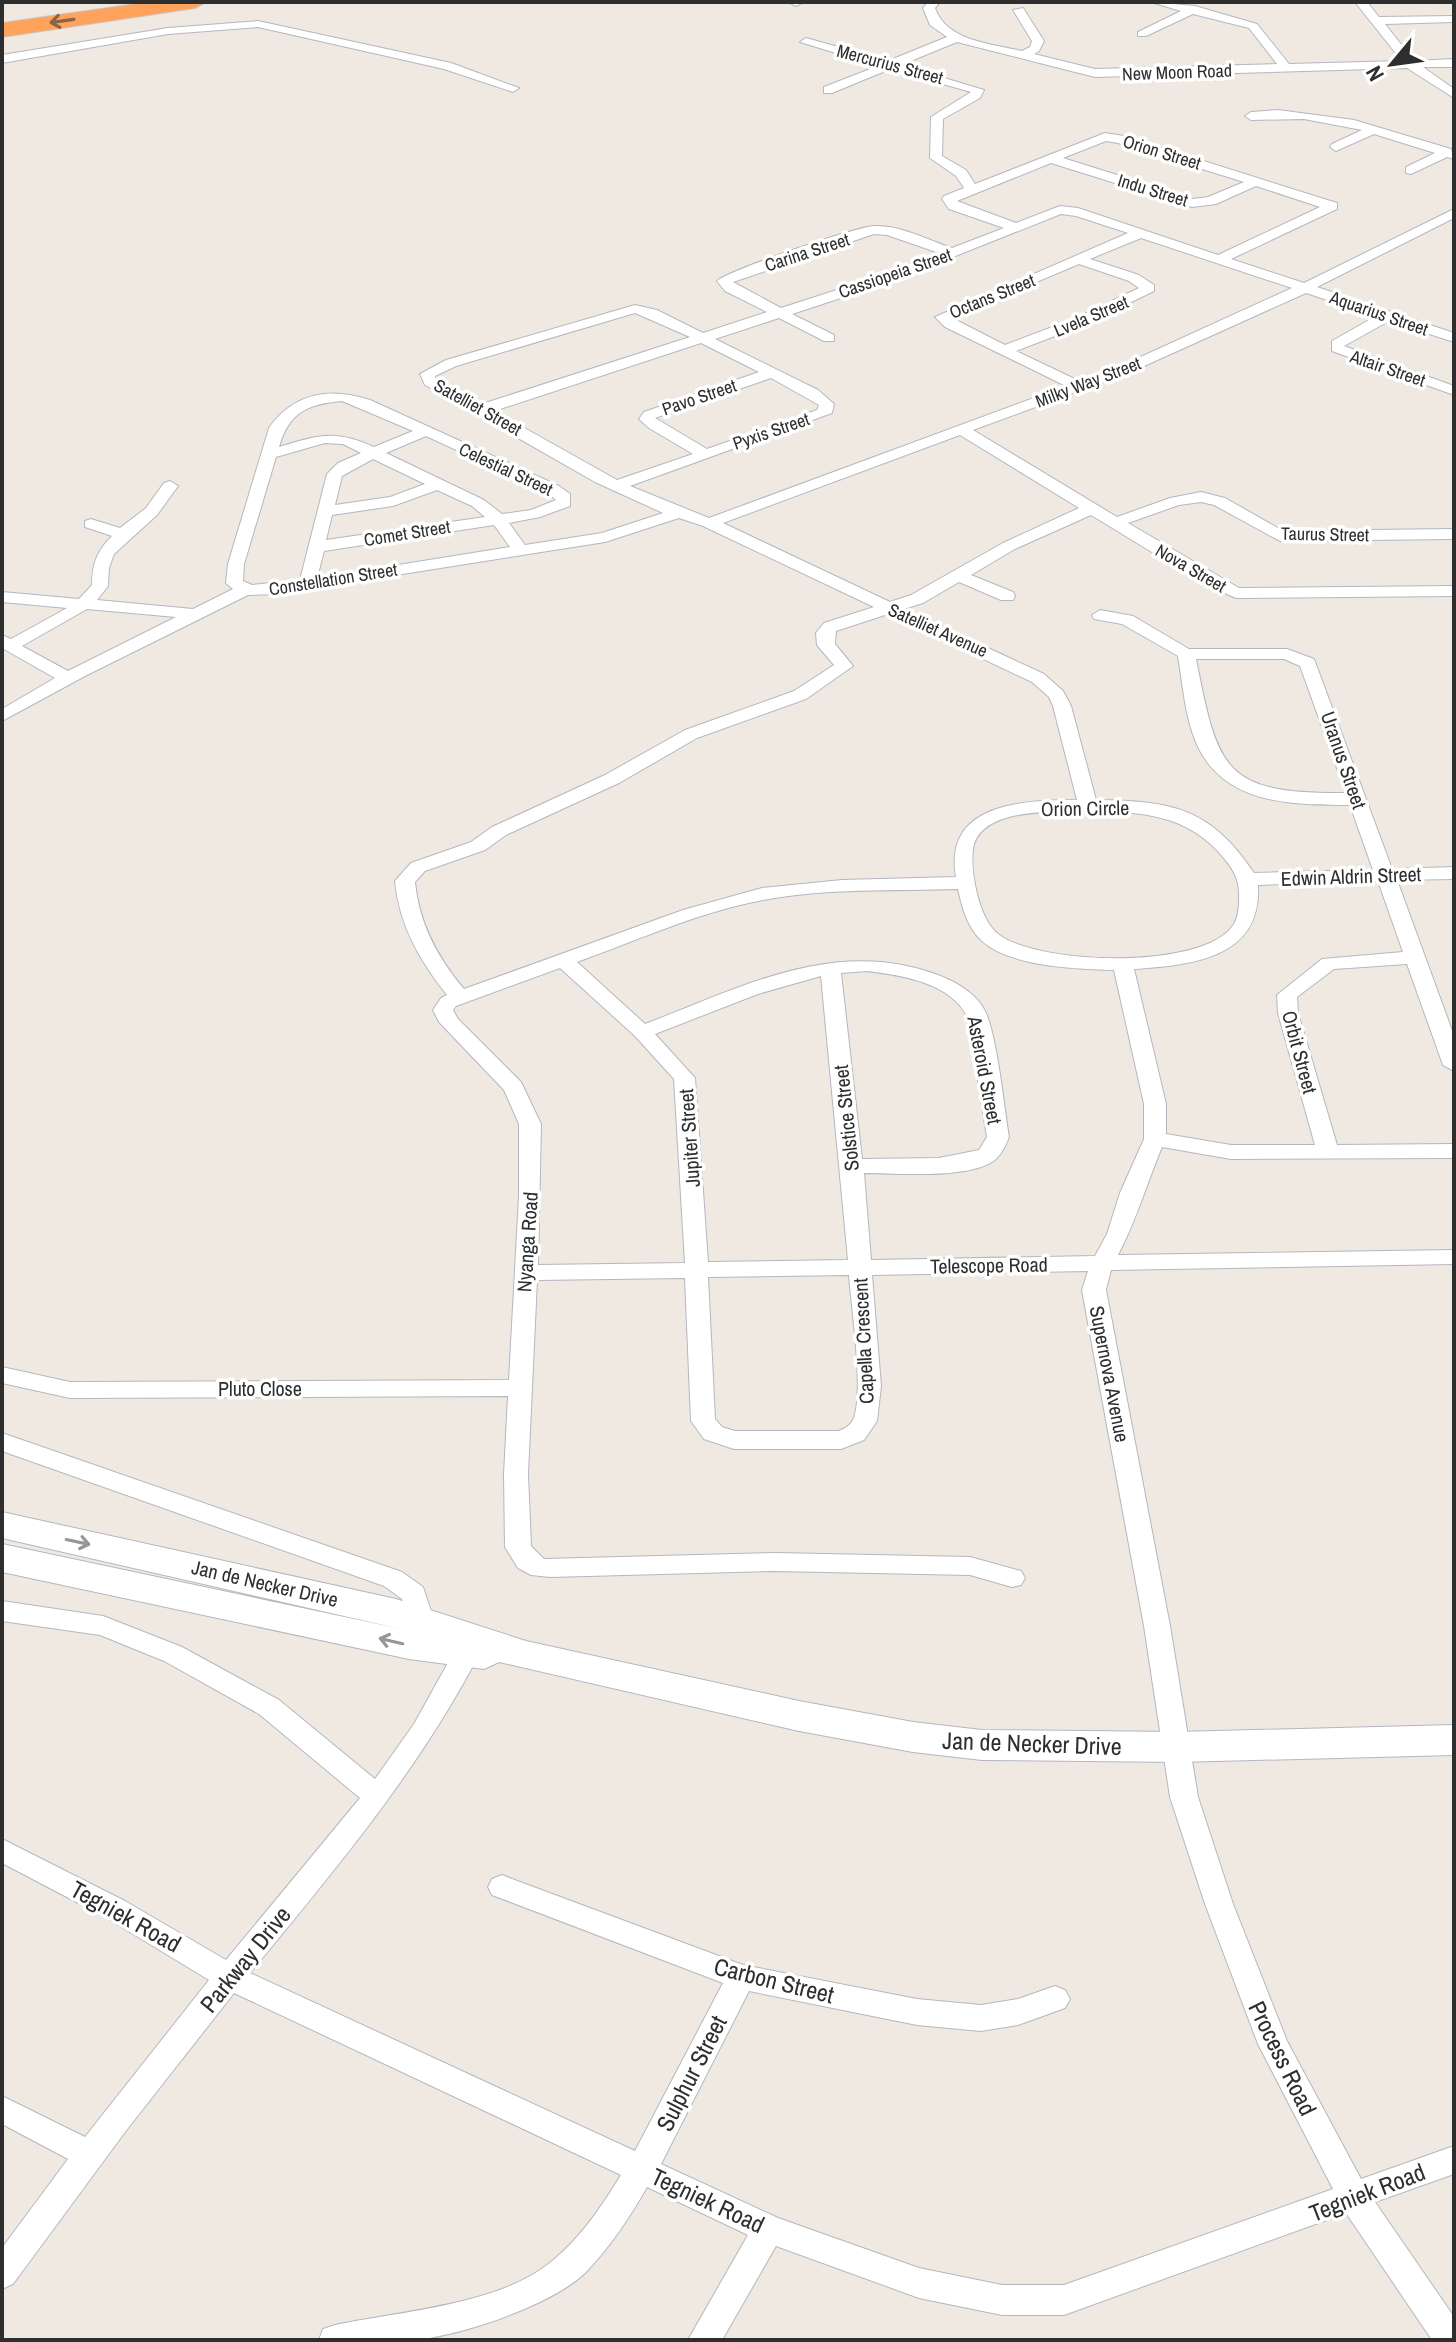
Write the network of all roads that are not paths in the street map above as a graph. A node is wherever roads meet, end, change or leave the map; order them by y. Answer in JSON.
{"nodes":[{"id":1,"x":67,"y":2,"type":"edge"},
{"id":2,"x":195,"y":2,"type":"edge"},
{"id":3,"x":934,"y":2,"type":"edge"},
{"id":4,"x":1157,"y":2,"type":"edge"},
{"id":5,"x":1211,"y":2,"type":"edge"},
{"id":6,"x":1361,"y":2,"type":"edge"},
{"id":7,"x":1019,"y":10,"type":"dead end"},
{"id":8,"x":1192,"y":10,"type":"junction"},
{"id":9,"x":2,"y":11,"type":"edge"},
{"id":10,"x":1454,"y":19,"type":"edge"},
{"id":11,"x":1375,"y":21,"type":"junction"},
{"id":12,"x":2,"y":30,"type":"edge"},
{"id":13,"x":1142,"y":34,"type":"dead end"},
{"id":14,"x":956,"y":38,"type":"junction"},
{"id":15,"x":806,"y":42,"type":"dead end"},
{"id":16,"x":1021,"y":56,"type":"junction"},
{"id":17,"x":2,"y":59,"type":"edge"},
{"id":18,"x":1454,"y":63,"type":"edge"},
{"id":19,"x":892,"y":64,"type":"junction"},
{"id":20,"x":1411,"y":65,"type":"junction"},
{"id":21,"x":1287,"y":69,"type":"junction"},
{"id":22,"x":513,"y":88,"type":"dead end"},
{"id":23,"x":828,"y":90,"type":"dead end"},
{"id":24,"x":1453,"y":94,"type":"edge"},
{"id":25,"x":1251,"y":116,"type":"dead end"},
{"id":26,"x":1372,"y":130,"type":"junction"},
{"id":27,"x":1336,"y":147,"type":"dead end"},
{"id":28,"x":1450,"y":154,"type":"edge"},
{"id":29,"x":1049,"y":158,"type":"junction"},
{"id":30,"x":1411,"y":170,"type":"dead end"},
{"id":31,"x":1255,"y":182,"type":"junction"},
{"id":32,"x":971,"y":189,"type":"junction"},
{"id":33,"x":1454,"y":213,"type":"edge"},
{"id":34,"x":1015,"y":227,"type":"junction"},
{"id":35,"x":1140,"y":233,"type":"junction"},
{"id":36,"x":953,"y":253,"type":"junction"},
{"id":37,"x":1222,"y":258,"type":"junction"},
{"id":38,"x":1080,"y":260,"type":"junction"},
{"id":39,"x":1305,"y":288,"type":"junction"},
{"id":40,"x":779,"y":313,"type":"junction"},
{"id":41,"x":1387,"y":316,"type":"junction"},
{"id":42,"x":829,"y":338,"type":"dead end"},
{"id":43,"x":1454,"y":338,"type":"edge"},
{"id":44,"x":701,"y":339,"type":"junction"},
{"id":45,"x":1005,"y":350,"type":"junction"},
{"id":46,"x":771,"y":373,"type":"junction"},
{"id":47,"x":1078,"y":386,"type":"junction"},
{"id":48,"x":1454,"y":391,"type":"edge"},
{"id":49,"x":483,"y":409,"type":"junction"},
{"id":50,"x":960,"y":429,"type":"junction"},
{"id":51,"x":423,"y":432,"type":"junction"},
{"id":52,"x":375,"y":453,"type":"junction"},
{"id":53,"x":271,"y":454,"type":"junction"},
{"id":54,"x":705,"y":454,"type":"junction"},
{"id":55,"x":438,"y":484,"type":"junction"},
{"id":56,"x":619,"y":485,"type":"junction"},
{"id":57,"x":170,"y":486,"type":"dead end"},
{"id":58,"x":1090,"y":509,"type":"junction"},
{"id":59,"x":323,"y":512,"type":"junction"},
{"id":60,"x":676,"y":514,"type":"junction"},
{"id":61,"x":498,"y":519,"type":"junction"},
{"id":62,"x":709,"y":523,"type":"junction"},
{"id":63,"x":1114,"y":523,"type":"junction"},
{"id":64,"x":91,"y":524,"type":"dead end"},
{"id":65,"x":123,"y":534,"type":"junction"},
{"id":66,"x":1454,"y":534,"type":"edge"},
{"id":67,"x":315,"y":547,"type":"junction"},
{"id":68,"x":520,"y":550,"type":"junction"},
{"id":69,"x":958,"y":575,"type":"junction"},
{"id":70,"x":307,"y":584,"type":"junction"},
{"id":71,"x":244,"y":590,"type":"junction"},
{"id":72,"x":1454,"y":591,"type":"edge"},
{"id":73,"x":1007,"y":596,"type":"dead end"},
{"id":74,"x":2,"y":597,"type":"edge"},
{"id":75,"x":85,"y":603,"type":"junction"},
{"id":76,"x":887,"y":607,"type":"junction"},
{"id":77,"x":198,"y":614,"type":"junction"},
{"id":78,"x":1100,"y":615,"type":"dead end"},
{"id":79,"x":6,"y":642,"type":"edge"},
{"id":80,"x":1186,"y":654,"type":"junction"},
{"id":81,"x":68,"y":678,"type":"junction"},
{"id":82,"x":2,"y":716,"type":"edge"},
{"id":83,"x":1356,"y":799,"type":"junction"},
{"id":84,"x":1088,"y":806,"type":"junction"},
{"id":85,"x":1454,"y":873,"type":"edge"},
{"id":86,"x":1387,"y":874,"type":"junction"},
{"id":87,"x":1248,"y":879,"type":"junction"},
{"id":88,"x":967,"y":883,"type":"junction"},
{"id":89,"x":1416,"y":957,"type":"junction"},
{"id":90,"x":564,"y":961,"type":"junction"},
{"id":91,"x":1123,"y":964,"type":"junction"},
{"id":92,"x":830,"y":968,"type":"junction"},
{"id":93,"x":460,"y":998,"type":"junction"},
{"id":94,"x":642,"y":1032,"type":"junction"},
{"id":95,"x":1454,"y":1065,"type":"edge"},
{"id":96,"x":1155,"y":1139,"type":"junction"},
{"id":97,"x":1454,"y":1151,"type":"edge"},
{"id":98,"x":1328,"y":1152,"type":"junction"},
{"id":99,"x":852,"y":1166,"type":"junction"},
{"id":100,"x":1454,"y":1257,"type":"edge"},
{"id":101,"x":1102,"y":1263,"type":"junction"},
{"id":102,"x":858,"y":1267,"type":"junction"},
{"id":103,"x":696,"y":1269,"type":"junction"},
{"id":104,"x":524,"y":1273,"type":"junction"},
{"id":105,"x":2,"y":1375,"type":"edge"},
{"id":106,"x":519,"y":1388,"type":"junction"},
{"id":107,"x":2,"y":1442,"type":"edge"},
{"id":108,"x":2,"y":1525,"type":"edge"},
{"id":109,"x":2,"y":1558,"type":"edge"},
{"id":110,"x":1012,"y":1578,"type":"dead end"},
{"id":111,"x":2,"y":1611,"type":"edge"},
{"id":112,"x":421,"y":1620,"type":"junction"},
{"id":113,"x":472,"y":1645,"type":"junction"},
{"id":114,"x":1454,"y":1740,"type":"edge"},
{"id":115,"x":1178,"y":1747,"type":"junction"},
{"id":116,"x":376,"y":1796,"type":"junction"},
{"id":117,"x":2,"y":1850,"type":"edge"},
{"id":118,"x":502,"y":1887,"type":"dead end"},
{"id":119,"x":229,"y":1977,"type":"junction"},
{"id":120,"x":741,"y":1977,"type":"junction"},
{"id":121,"x":1055,"y":1999,"type":"dead end"},
{"id":122,"x":2,"y":2109,"type":"edge"},
{"id":123,"x":88,"y":2154,"type":"junction"},
{"id":124,"x":1454,"y":2160,"type":"edge"},
{"id":125,"x":642,"y":2170,"type":"junction"},
{"id":126,"x":1354,"y":2198,"type":"junction"},
{"id":127,"x":769,"y":2229,"type":"junction"},
{"id":128,"x":2,"y":2274,"type":"edge"},
{"id":129,"x":335,"y":2340,"type":"edge"},
{"id":130,"x":704,"y":2340,"type":"edge"},
{"id":131,"x":1451,"y":2340,"type":"edge"}],
"edges":[{"from":1,"to":9,"type":"highway"},
{"from":2,"to":12,"type":"highway","one_way":true},
{"from":3,"to":14,"type":"street"},
{"from":4,"to":8,"type":"street"},
{"from":5,"to":8,"type":"street"},
{"from":6,"to":11,"type":"street"},
{"from":7,"to":16,"type":"street"},
{"from":8,"to":13,"type":"street"},
{"from":8,"to":21,"type":"street"},
{"from":10,"to":11,"type":"street"},
{"from":11,"to":20,"type":"street"},
{"from":14,"to":16,"type":"street","name":"New Moon Road"},
{"from":14,"to":19,"type":"street"},
{"from":15,"to":19,"type":"street","name":"Mercurius Street"},
{"from":16,"to":21,"type":"street","name":"New Moon Road"},
{"from":17,"to":22,"type":"street"},
{"from":18,"to":20,"type":"street","name":"New Moon Road"},
{"from":19,"to":23,"type":"street"},
{"from":19,"to":32,"type":"street","name":"Mercurius Street"},
{"from":20,"to":21,"type":"street","name":"New Moon Road"},
{"from":20,"to":24,"type":"street"},
{"from":25,"to":26,"type":"street"},
{"from":26,"to":27,"type":"street"},
{"from":26,"to":28,"type":"street"},
{"from":28,"to":30,"type":"street"},
{"from":29,"to":31,"type":"street","name":"Orion Street"},
{"from":29,"to":31,"type":"street","name":"Indu Street"},
{"from":29,"to":32,"type":"street","name":"Orion Street"},
{"from":31,"to":37,"type":"street","name":"Orion Street"},
{"from":32,"to":34,"type":"street"},
{"from":33,"to":39,"type":"street","name":"Milky Way Street"},
{"from":34,"to":35,"type":"street","name":"Cassiopeia Street"},
{"from":34,"to":36,"type":"street","name":"Cassiopeia Street"},
{"from":35,"to":37,"type":"street","name":"Cassiopeia Street"},
{"from":35,"to":38,"type":"street","name":"Octans Street"},
{"from":36,"to":40,"type":"street","name":"Cassiopeia Street"},
{"from":36,"to":40,"type":"street","name":"Carina Street"},
{"from":37,"to":39,"type":"street","name":"Cassiopeia Street"},
{"from":38,"to":45,"type":"street","name":"Octans Street"},
{"from":38,"to":45,"type":"street","name":"Lvela Street"},
{"from":39,"to":41,"type":"street","name":"Aquarius Street"},
{"from":39,"to":47,"type":"street","name":"Milky Way Street"},
{"from":40,"to":42,"type":"street"},
{"from":40,"to":44,"type":"street","name":"Cassiopeia Street"},
{"from":41,"to":43,"type":"street","name":"Aquarius Street"},
{"from":41,"to":48,"type":"street","name":"Altair Street"},
{"from":44,"to":46,"type":"street","name":"Pyxis Street"},
{"from":44,"to":49,"type":"street","name":"Cassiopeia Street"},
{"from":44,"to":49,"type":"street","name":"Satelliet Street"},
{"from":45,"to":47,"type":"street","name":"Octans Street"},
{"from":46,"to":54,"type":"street","name":"Pyxis Street"},
{"from":46,"to":54,"type":"street","name":"Pavo Street"},
{"from":47,"to":50,"type":"street","name":"Milky Way Street"},
{"from":49,"to":56,"type":"street","name":"Satelliet Street"},
{"from":50,"to":58,"type":"street","name":"Nova Street"},
{"from":50,"to":62,"type":"street","name":"Milky Way Street"},
{"from":51,"to":52,"type":"street"},
{"from":51,"to":53,"type":"street","name":"Celestial Street"},
{"from":51,"to":61,"type":"street","name":"Celestial Street"},
{"from":52,"to":53,"type":"street"},
{"from":52,"to":55,"type":"street"},
{"from":52,"to":59,"type":"street"},
{"from":53,"to":71,"type":"street","name":"Constellation Street"},
{"from":54,"to":56,"type":"street","name":"Pyxis Street"},
{"from":55,"to":59,"type":"street"},
{"from":55,"to":61,"type":"street"},
{"from":56,"to":60,"type":"street","name":"Satelliet Street"},
{"from":57,"to":65,"type":"street"},
{"from":58,"to":63,"type":"street","name":"Nova Street"},
{"from":58,"to":69,"type":"street"},
{"from":59,"to":67,"type":"street"},
{"from":60,"to":62,"type":"street","name":"Satelliet Street"},
{"from":60,"to":68,"type":"street","name":"Constellation Street"},
{"from":61,"to":67,"type":"street","name":"Comet Street"},
{"from":61,"to":68,"type":"street"},
{"from":62,"to":76,"type":"street","name":"Satelliet Avenue"},
{"from":63,"to":66,"type":"street","name":"Taurus Street"},
{"from":63,"to":72,"type":"street","name":"Nova Street"},
{"from":64,"to":65,"type":"street"},
{"from":65,"to":75,"type":"street"},
{"from":67,"to":70,"type":"street"},
{"from":68,"to":70,"type":"street","name":"Constellation Street"},
{"from":69,"to":73,"type":"street"},
{"from":69,"to":76,"type":"street"},
{"from":70,"to":71,"type":"street","name":"Constellation Street"},
{"from":71,"to":77,"type":"street"},
{"from":74,"to":75,"type":"street"},
{"from":75,"to":77,"type":"street"},
{"from":75,"to":79,"type":"street"},
{"from":76,"to":84,"type":"street","name":"Satelliet Avenue"},
{"from":76,"to":93,"type":"street"},
{"from":77,"to":81,"type":"street"},
{"from":78,"to":80,"type":"street","name":"Uranus Street"},
{"from":79,"to":81,"type":"street"},
{"from":80,"to":83,"type":"street"},
{"from":80,"to":83,"type":"street","name":"Uranus Street"},
{"from":81,"to":82,"type":"street"},
{"from":83,"to":86,"type":"street","name":"Uranus Street"},
{"from":84,"to":87,"type":"street","name":"Orion Circle"},
{"from":84,"to":88,"type":"street","name":"Orion Circle"},
{"from":85,"to":86,"type":"street","name":"Edwin Aldrin Street"},
{"from":86,"to":87,"type":"street","name":"Edwin Aldrin Street"},
{"from":86,"to":89,"type":"street","name":"Uranus Street"},
{"from":87,"to":91,"type":"street","name":"Orion Circle"},
{"from":88,"to":90,"type":"street"},
{"from":88,"to":91,"type":"street","name":"Orion Circle"},
{"from":89,"to":95,"type":"street","name":"Uranus Street"},
{"from":89,"to":98,"type":"street","name":"Orbit Street"},
{"from":90,"to":93,"type":"street"},
{"from":90,"to":94,"type":"street","name":"Jupiter Street"},
{"from":91,"to":96,"type":"street","name":"Supernova Avenue"},
{"from":92,"to":94,"type":"street","name":"Asteroid Street"},
{"from":92,"to":99,"type":"street","name":"Solstice Street"},
{"from":92,"to":99,"type":"street","name":"Asteroid Street"},
{"from":93,"to":104,"type":"street","name":"Nyanga Road"},
{"from":94,"to":103,"type":"street","name":"Jupiter Street"},
{"from":96,"to":98,"type":"street"},
{"from":96,"to":101,"type":"street","name":"Supernova Avenue"},
{"from":97,"to":98,"type":"street"},
{"from":99,"to":102,"type":"street","name":"Solstice Street"},
{"from":100,"to":101,"type":"street","name":"Telescope Road"},
{"from":101,"to":102,"type":"street","name":"Telescope Road"},
{"from":101,"to":115,"type":"street","name":"Supernova Avenue"},
{"from":102,"to":103,"type":"street","name":"Telescope Road"},
{"from":102,"to":103,"type":"street","name":"Capella Crescent"},
{"from":103,"to":104,"type":"street","name":"Telescope Road"},
{"from":104,"to":106,"type":"street","name":"Nyanga Road"},
{"from":105,"to":106,"type":"street","name":"Pluto Close"},
{"from":106,"to":110,"type":"street","name":"Nyanga Road"},
{"from":107,"to":112,"type":"street"},
{"from":108,"to":112,"type":"main road","name":"Jan de Necker Drive","one_way":true},
{"from":113,"to":109,"type":"main road","name":"Jan de Necker Drive","one_way":true},
{"from":111,"to":116,"type":"street"},
{"from":112,"to":113,"type":"main road","name":"Jan de Necker Drive"},
{"from":113,"to":115,"type":"main road","name":"Jan de Necker Drive"},
{"from":113,"to":116,"type":"street","name":"Parkway Drive"},
{"from":114,"to":115,"type":"main road","name":"Jan de Necker Drive"},
{"from":115,"to":126,"type":"street","name":"Process Road"},
{"from":116,"to":119,"type":"street","name":"Parkway Drive"},
{"from":117,"to":119,"type":"street","name":"Tegniek Road"},
{"from":118,"to":120,"type":"street","name":"Carbon Street"},
{"from":119,"to":123,"type":"street","name":"Parkway Drive"},
{"from":119,"to":125,"type":"street","name":"Tegniek Road"},
{"from":120,"to":121,"type":"street","name":"Carbon Street"},
{"from":120,"to":125,"type":"street","name":"Sulphur Street"},
{"from":122,"to":123,"type":"street"},
{"from":123,"to":128,"type":"street","name":"Parkway Drive"},
{"from":124,"to":126,"type":"street","name":"Tegniek Road"},
{"from":125,"to":127,"type":"street","name":"Tegniek Road"},
{"from":125,"to":129,"type":"street","name":"Sulphur Street"},
{"from":126,"to":127,"type":"street","name":"Tegniek Road"},
{"from":126,"to":131,"type":"street","name":"Process Road"},
{"from":127,"to":130,"type":"street"}]}
